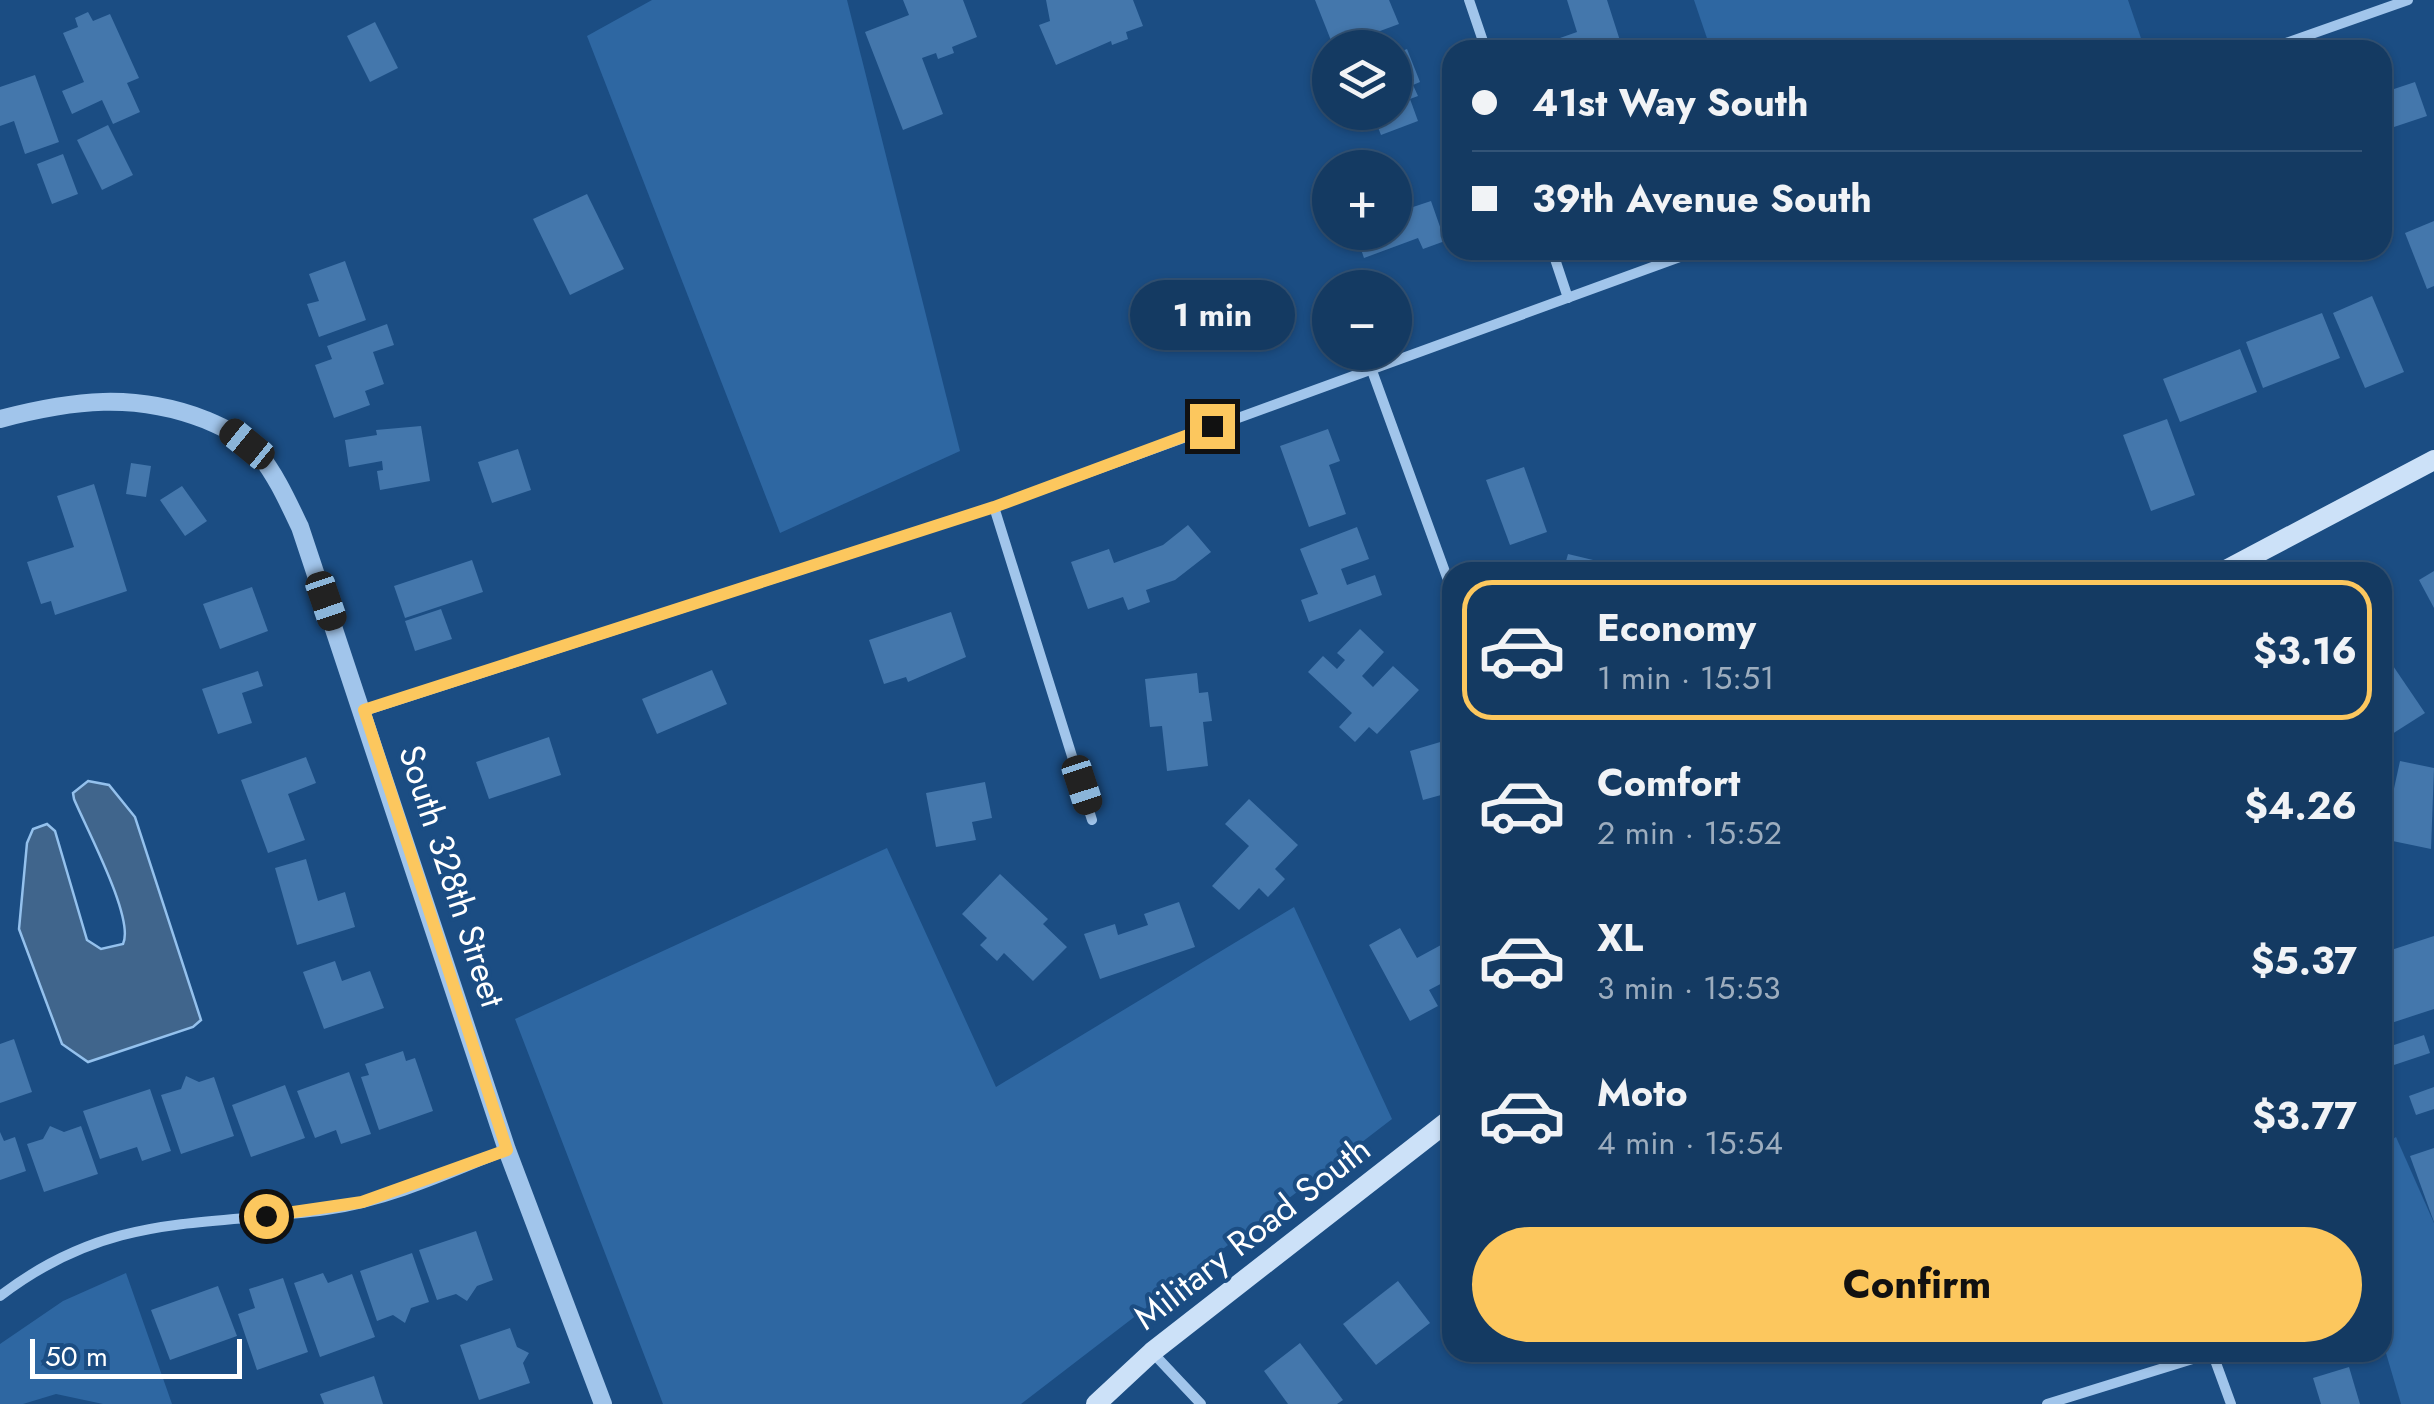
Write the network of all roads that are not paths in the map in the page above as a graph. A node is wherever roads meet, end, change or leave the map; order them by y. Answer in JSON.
{"nodes":[{"id":1,"x":1469,"y":0,"type":"edge"},
{"id":2,"x":2408,"y":0,"type":"edge"},
{"id":3,"x":1483,"y":40,"type":"edge"},
{"id":4,"x":2294,"y":40,"type":"edge"},
{"id":5,"x":1555,"y":260,"type":"edge"},
{"id":6,"x":1672,"y":260,"type":"edge"},
{"id":7,"x":1568,"y":298,"type":"junction"},
{"id":8,"x":1412,"y":353,"type":"edge"},
{"id":9,"x":1366,"y":370,"type":"edge"},
{"id":10,"x":1372,"y":370,"type":"edge"},
{"id":11,"x":0,"y":418,"type":"edge"},
{"id":12,"x":2434,"y":460,"type":"edge"},
{"id":13,"x":994,"y":507,"type":"junction"},
{"id":14,"x":2241,"y":562,"type":"edge"},
{"id":15,"x":1442,"y":563,"type":"edge"},
{"id":16,"x":364,"y":710,"type":"junction"},
{"id":17,"x":1092,"y":820,"type":"dead end"},
{"id":18,"x":1442,"y":1126,"type":"edge"},
{"id":19,"x":507,"y":1150,"type":"junction"},
{"id":20,"x":3,"y":1289,"type":"edge"},
{"id":21,"x":1152,"y":1352,"type":"junction"},
{"id":22,"x":2183,"y":1362,"type":"edge"},
{"id":23,"x":2215,"y":1362,"type":"edge"},
{"id":24,"x":604,"y":1404,"type":"edge"},
{"id":25,"x":1096,"y":1404,"type":"edge"},
{"id":26,"x":1201,"y":1404,"type":"edge"},
{"id":27,"x":2047,"y":1404,"type":"edge"},
{"id":28,"x":2231,"y":1404,"type":"edge"}],
"edges":[{"from":1,"to":3,"type":"street"},
{"from":2,"to":4,"type":"street"},
{"from":5,"to":7,"type":"street"},
{"from":6,"to":7,"type":"street"},
{"from":7,"to":8,"type":"street"},
{"from":9,"to":13,"type":"street"},
{"from":10,"to":15,"type":"street"},
{"from":11,"to":16,"type":"street","name":"South 328th Street"},
{"from":12,"to":14,"type":"main road"},
{"from":13,"to":16,"type":"street"},
{"from":13,"to":17,"type":"street"},
{"from":16,"to":19,"type":"street","name":"South 328th Street"},
{"from":18,"to":21,"type":"main road","name":"Military Road South"},
{"from":19,"to":20,"type":"street"},
{"from":19,"to":24,"type":"street","name":"South 328th Street"},
{"from":21,"to":25,"type":"main road","name":"Military Road South"},
{"from":21,"to":26,"type":"street"},
{"from":22,"to":27,"type":"street"},
{"from":23,"to":28,"type":"street"}]}
